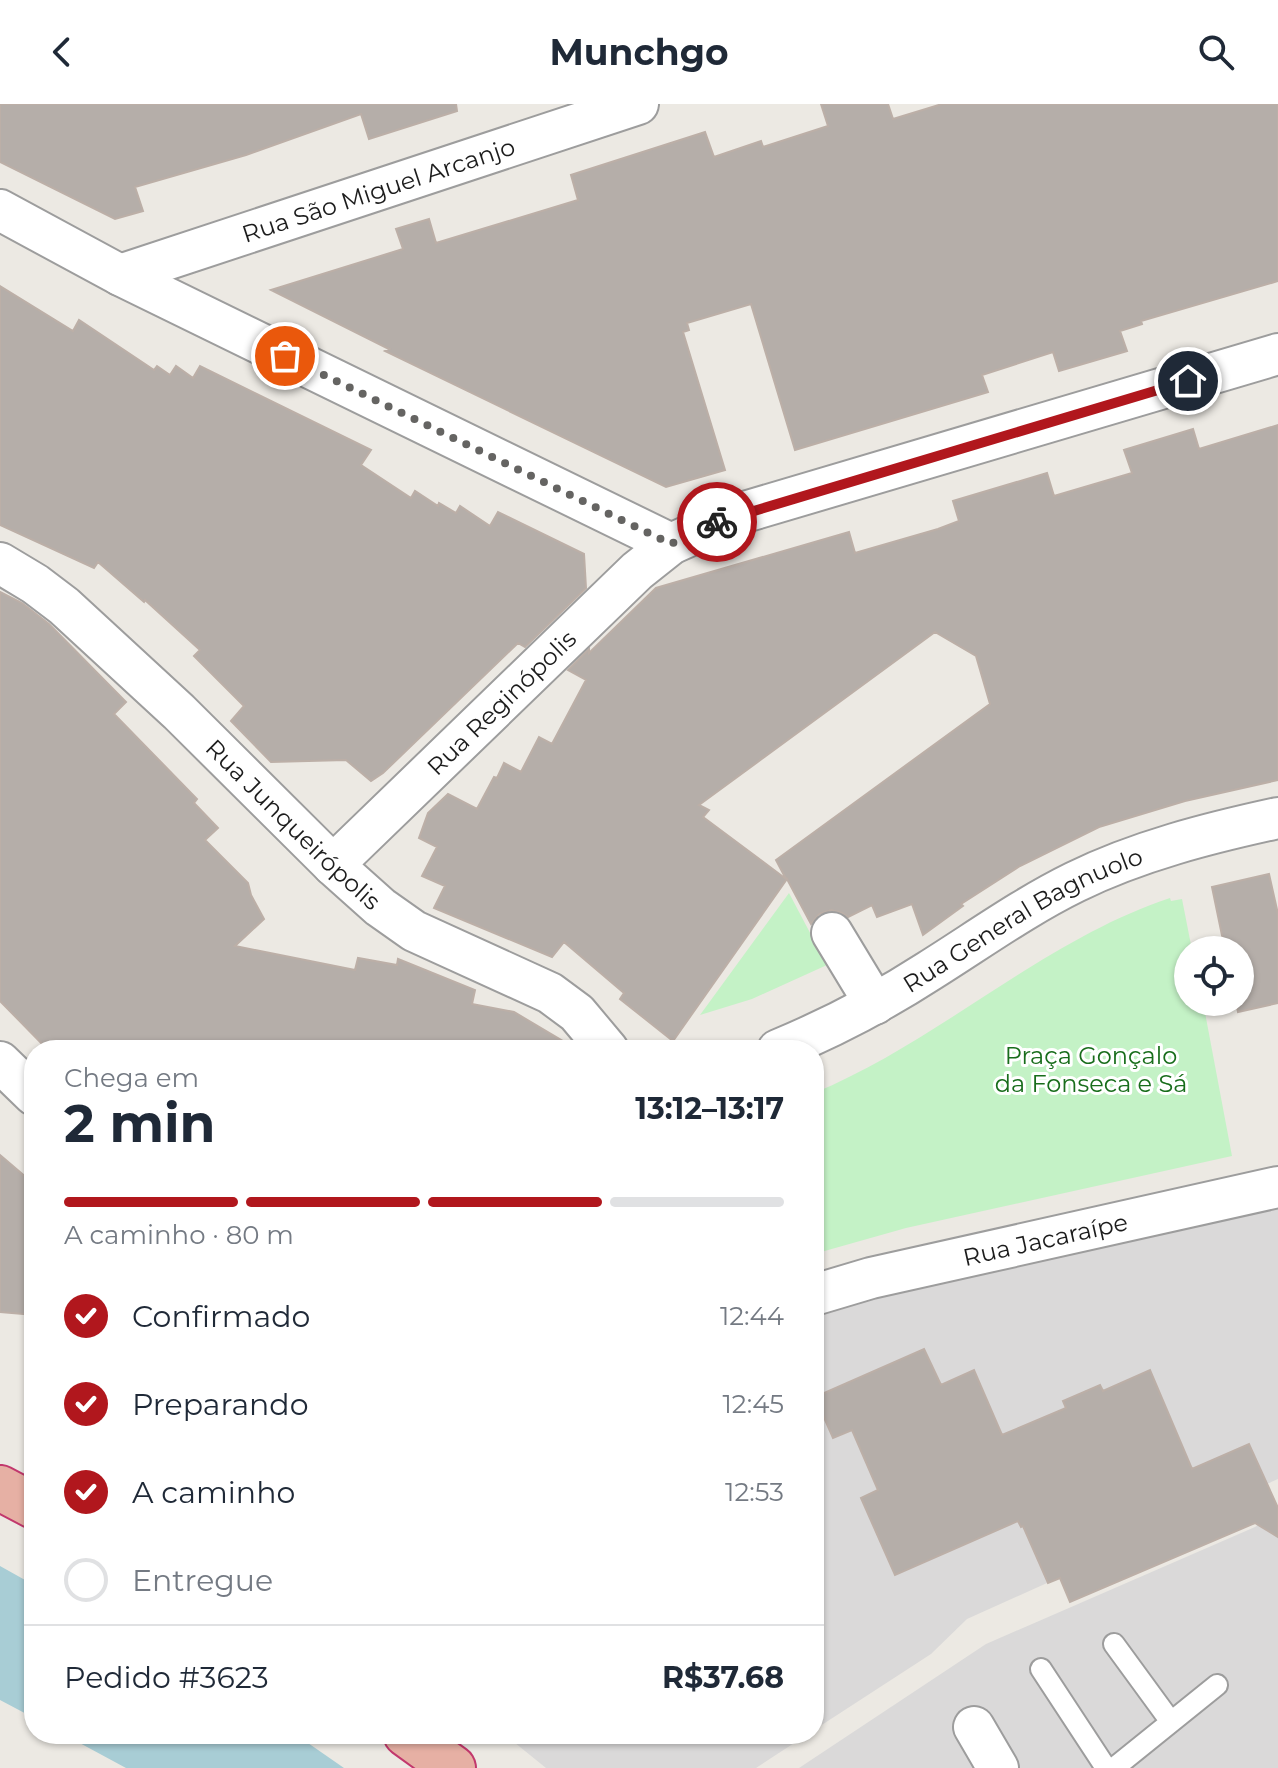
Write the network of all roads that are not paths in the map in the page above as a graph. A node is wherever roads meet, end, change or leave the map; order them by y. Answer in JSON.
{"nodes":[{"id":1,"x":638,"y":104,"type":"edge"},
{"id":2,"x":0,"y":210,"type":"edge"},
{"id":3,"x":120,"y":275,"type":"junction"},
{"id":4,"x":1278,"y":354,"type":"edge"},
{"id":5,"x":671,"y":544,"type":"junction"},
{"id":6,"x":0,"y":563,"type":"edge"},
{"id":7,"x":1278,"y":818,"type":"edge"},
{"id":8,"x":333,"y":865,"type":"junction"},
{"id":9,"x":832,"y":933,"type":"dead end"},
{"id":10,"x":875,"y":1004,"type":"junction"},
{"id":11,"x":600,"y":1040,"type":"edge"},
{"id":12,"x":801,"y":1040,"type":"edge"},
{"id":13,"x":0,"y":1062,"type":"edge"},
{"id":14,"x":24,"y":1085,"type":"edge"},
{"id":15,"x":1278,"y":1187,"type":"edge"},
{"id":16,"x":824,"y":1292,"type":"edge"},
{"id":17,"x":0,"y":1488,"type":"edge"},
{"id":18,"x":24,"y":1501,"type":"edge"},
{"id":19,"x":1114,"y":1644,"type":"dead end"},
{"id":20,"x":1041,"y":1669,"type":"dead end"},
{"id":21,"x":1217,"y":1685,"type":"dead end"},
{"id":22,"x":1171,"y":1722,"type":"junction"},
{"id":23,"x":974,"y":1727,"type":"dead end"},
{"id":24,"x":420,"y":1744,"type":"edge"},
{"id":25,"x":453,"y":1768,"type":"edge"},
{"id":26,"x":998,"y":1768,"type":"edge"},
{"id":27,"x":1106,"y":1768,"type":"edge"},
{"id":28,"x":1114,"y":1768,"type":"edge"}],
"edges":[{"from":1,"to":3,"type":"street","name":"Rua São Miguel Arcanjo"},
{"from":2,"to":3,"type":"street"},
{"from":3,"to":5,"type":"street"},
{"from":4,"to":5,"type":"street","name":"Rua Reginópolis"},
{"from":5,"to":8,"type":"street","name":"Rua Reginópolis"},
{"from":6,"to":8,"type":"street","name":"Rua Junqueirópolis"},
{"from":7,"to":10,"type":"street","name":"Rua General Bagnuolo"},
{"from":8,"to":11,"type":"street","name":"Rua Junqueirópolis"},
{"from":9,"to":10,"type":"street"},
{"from":10,"to":12,"type":"street","name":"Rua General Bagnuolo"},
{"from":13,"to":14,"type":"street"},
{"from":15,"to":16,"type":"street","name":"Rua Jacaraípe"},
{"from":17,"to":18,"type":"highway"},
{"from":19,"to":22,"type":"lane"},
{"from":20,"to":27,"type":"lane"},
{"from":21,"to":22,"type":"lane"},
{"from":22,"to":28,"type":"lane"},
{"from":23,"to":26,"type":"street"},
{"from":24,"to":25,"type":"highway"}]}
